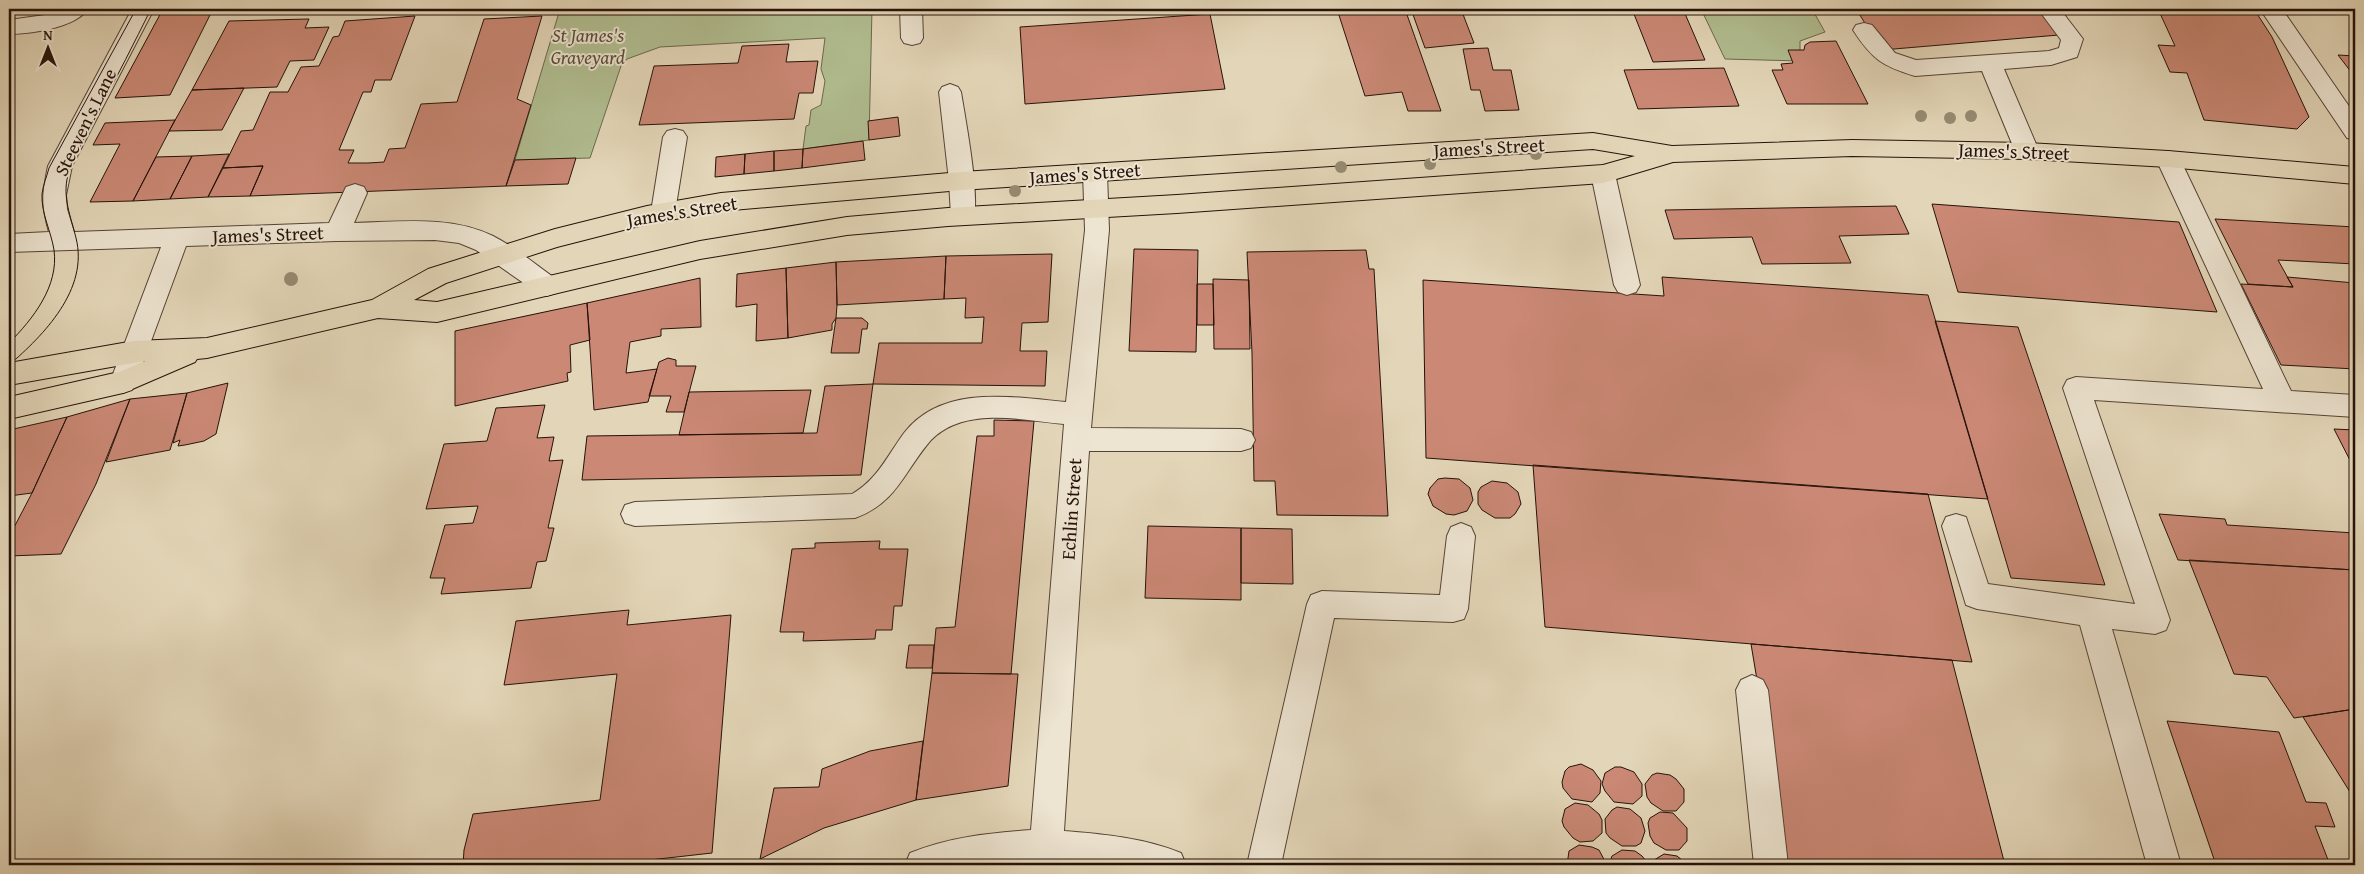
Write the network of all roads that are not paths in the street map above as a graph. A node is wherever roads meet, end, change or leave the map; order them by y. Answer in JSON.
{"nodes":[{"id":1,"x":77,"y":9,"type":"edge"},
{"id":2,"x":143,"y":9,"type":"edge"},
{"id":3,"x":911,"y":9,"type":"edge"},
{"id":4,"x":2049,"y":9,"type":"edge"},
{"id":5,"x":2271,"y":9,"type":"edge"},
{"id":6,"x":9,"y":27,"type":"edge"},
{"id":7,"x":1864,"y":30,"type":"dead end"},
{"id":8,"x":912,"y":38,"type":"dead end"},
{"id":9,"x":1990,"y":63,"type":"junction"},
{"id":10,"x":950,"y":92,"type":"dead end"},
{"id":11,"x":2355,"y":132,"type":"edge"},
{"id":12,"x":675,"y":137,"type":"dead end"},
{"id":13,"x":2027,"y":151,"type":"junction"},
{"id":14,"x":1672,"y":154,"type":"junction"},
{"id":15,"x":2168,"y":159,"type":"junction"},
{"id":16,"x":1095,"y":173,"type":"junction"},
{"id":17,"x":1603,"y":174,"type":"junction"},
{"id":18,"x":2355,"y":176,"type":"edge"},
{"id":19,"x":961,"y":181,"type":"junction"},
{"id":20,"x":355,"y":193,"type":"dead end"},
{"id":21,"x":1098,"y":208,"type":"junction"},
{"id":22,"x":663,"y":212,"type":"junction"},
{"id":23,"x":963,"y":216,"type":"junction"},
{"id":24,"x":337,"y":232,"type":"junction"},
{"id":25,"x":177,"y":237,"type":"junction"},
{"id":26,"x":64,"y":241,"type":"junction"},
{"id":27,"x":9,"y":243,"type":"edge"},
{"id":28,"x":504,"y":254,"type":"junction"},
{"id":29,"x":1626,"y":285,"type":"dead end"},
{"id":30,"x":547,"y":286,"type":"junction"},
{"id":31,"x":378,"y":308,"type":"junction"},
{"id":32,"x":196,"y":350,"type":"junction"},
{"id":33,"x":134,"y":351,"type":"junction"},
{"id":34,"x":9,"y":374,"type":"edge"},
{"id":35,"x":122,"y":382,"type":"junction"},
{"id":36,"x":2282,"y":401,"type":"junction"},
{"id":37,"x":2355,"y":406,"type":"edge"},
{"id":38,"x":9,"y":408,"type":"edge"},
{"id":39,"x":1077,"y":427,"type":"junction"},
{"id":40,"x":1241,"y":440,"type":"dead end"},
{"id":41,"x":635,"y":514,"type":"dead end"},
{"id":42,"x":1956,"y":526,"type":"dead end"},
{"id":43,"x":1461,"y":536,"type":"dead end"},
{"id":44,"x":2092,"y":613,"type":"junction"},
{"id":45,"x":1752,"y":690,"type":"dead end"},
{"id":46,"x":1046,"y":846,"type":"junction"},
{"id":47,"x":922,"y":865,"type":"edge"},
{"id":48,"x":1169,"y":865,"type":"edge"},
{"id":49,"x":1264,"y":865,"type":"edge"},
{"id":50,"x":1771,"y":865,"type":"edge"},
{"id":51,"x":2164,"y":865,"type":"edge"}],
"edges":[{"from":1,"to":6,"type":"street"},
{"from":2,"to":26,"type":"street","name":"Steeven's Lane"},
{"from":3,"to":8,"type":"street"},
{"from":4,"to":9,"type":"street"},
{"from":5,"to":11,"type":"street"},
{"from":7,"to":9,"type":"street"},
{"from":9,"to":13,"type":"street"},
{"from":10,"to":19,"type":"street"},
{"from":12,"to":22,"type":"street"},
{"from":13,"to":14,"type":"main road","name":"James's Street"},
{"from":13,"to":15,"type":"main road","name":"James's Street"},
{"from":14,"to":16,"type":"main road","name":"James's Street"},
{"from":14,"to":17,"type":"main road","name":"James's Street"},
{"from":15,"to":18,"type":"main road","name":"James's Street"},
{"from":15,"to":36,"type":"street"},
{"from":16,"to":19,"type":"main road","name":"James's Street"},
{"from":16,"to":21,"type":"street","name":"Echlin Street"},
{"from":17,"to":21,"type":"main road","name":"James's Street"},
{"from":17,"to":29,"type":"street"},
{"from":19,"to":22,"type":"main road","name":"James's Street"},
{"from":19,"to":23,"type":"street"},
{"from":20,"to":24,"type":"street"},
{"from":21,"to":23,"type":"main road","name":"James's Street"},
{"from":21,"to":39,"type":"street","name":"Echlin Street"},
{"from":22,"to":28,"type":"main road","name":"James's Street"},
{"from":23,"to":30,"type":"main road","name":"James's Street"},
{"from":24,"to":25,"type":"street","name":"James's Street"},
{"from":24,"to":28,"type":"street","name":"James's Street"},
{"from":25,"to":26,"type":"street","name":"James's Street"},
{"from":25,"to":33,"type":"street"},
{"from":26,"to":27,"type":"street","name":"James's Street"},
{"from":28,"to":30,"type":"street","name":"James's Street"},
{"from":28,"to":31,"type":"main road","name":"James's Street"},
{"from":30,"to":31,"type":"main road","name":"James's Street"},
{"from":31,"to":32,"type":"main road","name":"James's Street"},
{"from":32,"to":33,"type":"main road","name":"James's Street"},
{"from":32,"to":35,"type":"main road","name":"James's Street"},
{"from":33,"to":34,"type":"main road","name":"James's Street"},
{"from":33,"to":35,"type":"street"},
{"from":35,"to":38,"type":"main road","name":"James's Street"},
{"from":36,"to":37,"type":"street"},
{"from":36,"to":44,"type":"street"},
{"from":39,"to":40,"type":"street"},
{"from":39,"to":41,"type":"street"},
{"from":39,"to":46,"type":"street","name":"Echlin Street"},
{"from":42,"to":44,"type":"street"},
{"from":43,"to":49,"type":"street"},
{"from":44,"to":51,"type":"street"},
{"from":45,"to":50,"type":"street"},
{"from":46,"to":47,"type":"street"},
{"from":46,"to":48,"type":"street"}]}
